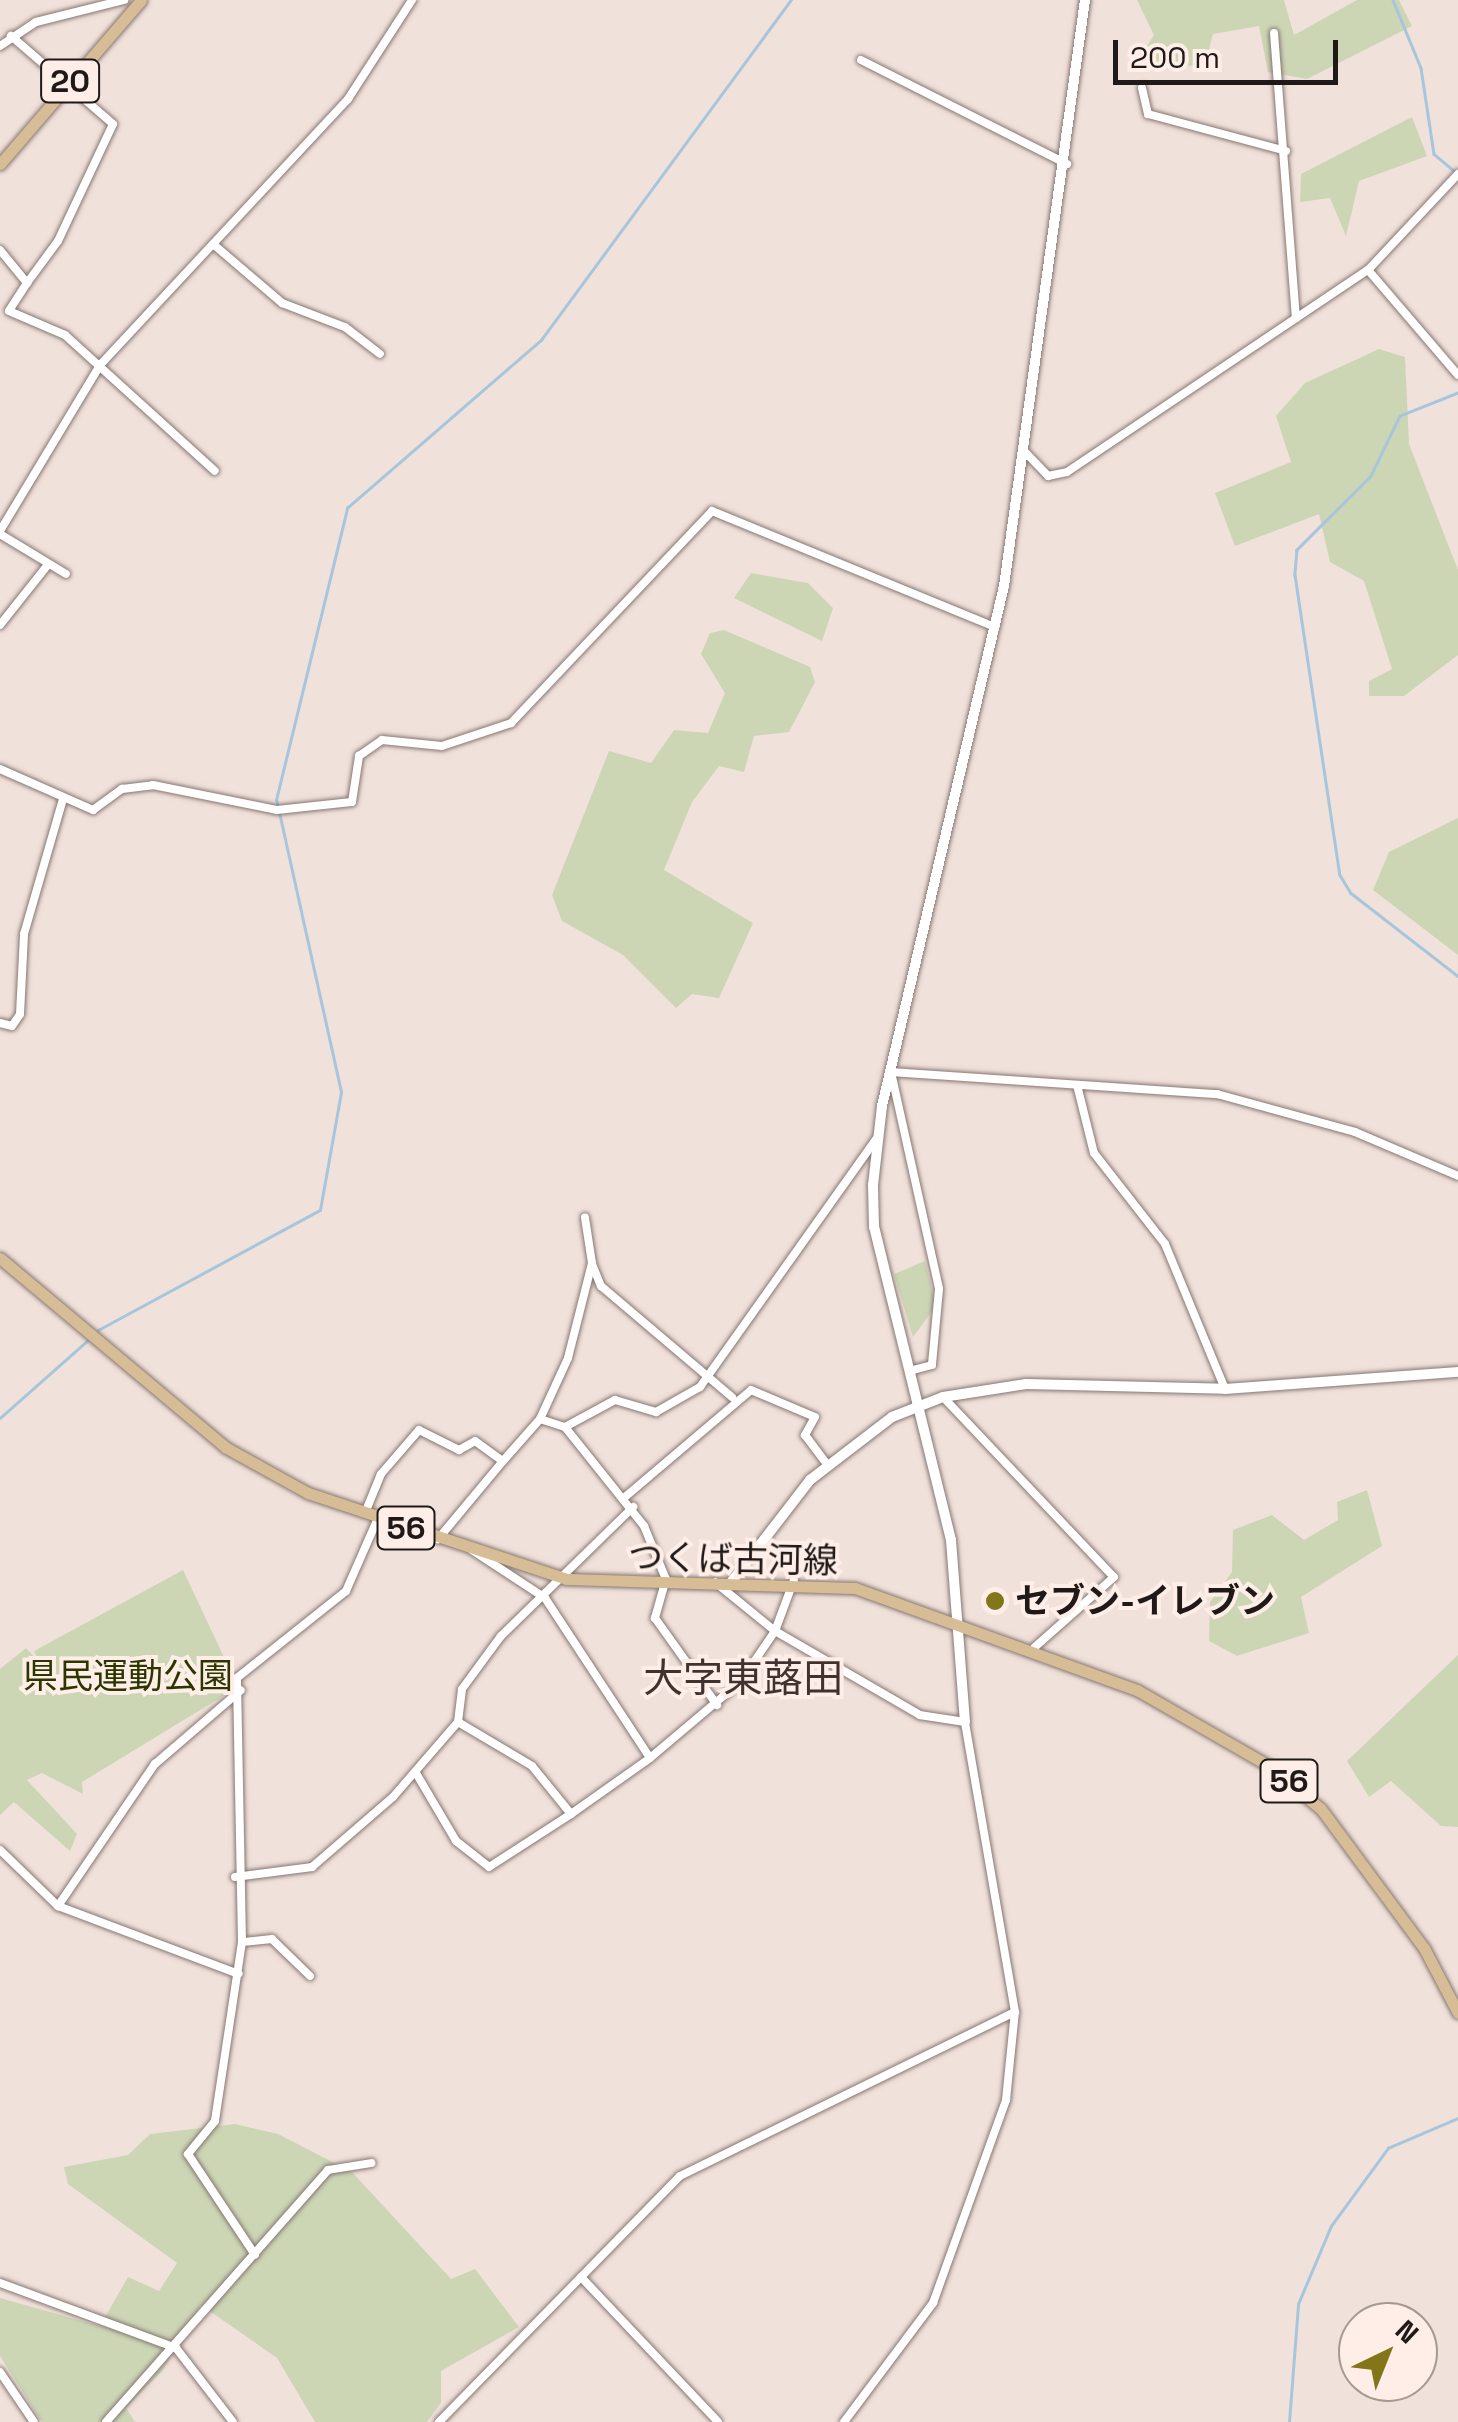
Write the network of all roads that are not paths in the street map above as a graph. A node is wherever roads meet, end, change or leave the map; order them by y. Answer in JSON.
{"nodes":[{"id":1,"x":124,"y":0,"type":"edge"},
{"id":2,"x":141,"y":0,"type":"edge"},
{"id":3,"x":412,"y":0,"type":"edge"},
{"id":4,"x":1085,"y":0,"type":"edge"},
{"id":5,"x":1274,"y":33,"type":"dead end"},
{"id":6,"x":11,"y":36,"type":"junction"},
{"id":7,"x":0,"y":46,"type":"edge"},
{"id":8,"x":861,"y":60,"type":"dead end"},
{"id":9,"x":1142,"y":88,"type":"dead end"},
{"id":10,"x":62,"y":90,"type":"junction"},
{"id":11,"x":1286,"y":151,"type":"junction"},
{"id":12,"x":0,"y":164,"type":"edge"},
{"id":13,"x":1067,"y":164,"type":"junction"},
{"id":14,"x":1458,"y":174,"type":"edge"},
{"id":15,"x":213,"y":244,"type":"junction"},
{"id":16,"x":0,"y":250,"type":"edge"},
{"id":17,"x":1368,"y":270,"type":"junction"},
{"id":18,"x":28,"y":282,"type":"junction"},
{"id":19,"x":1296,"y":318,"type":"junction"},
{"id":20,"x":380,"y":354,"type":"dead end"},
{"id":21,"x":100,"y":365,"type":"junction"},
{"id":22,"x":1458,"y":375,"type":"edge"},
{"id":23,"x":1026,"y":453,"type":"junction"},
{"id":24,"x":215,"y":472,"type":"dead end"},
{"id":25,"x":0,"y":533,"type":"edge"},
{"id":26,"x":48,"y":566,"type":"junction"},
{"id":27,"x":66,"y":574,"type":"dead end"},
{"id":28,"x":0,"y":626,"type":"edge"},
{"id":29,"x":995,"y":626,"type":"junction"},
{"id":30,"x":0,"y":769,"type":"edge"},
{"id":31,"x":63,"y":799,"type":"junction"},
{"id":32,"x":0,"y":1023,"type":"edge"},
{"id":33,"x":891,"y":1072,"type":"junction"},
{"id":34,"x":1078,"y":1085,"type":"junction"},
{"id":35,"x":876,"y":1139,"type":"junction"},
{"id":36,"x":1458,"y":1176,"type":"edge"},
{"id":37,"x":585,"y":1218,"type":"dead end"},
{"id":38,"x":0,"y":1258,"type":"edge"},
{"id":39,"x":592,"y":1263,"type":"junction"},
{"id":40,"x":910,"y":1371,"type":"junction"},
{"id":41,"x":1458,"y":1372,"type":"edge"},
{"id":42,"x":710,"y":1378,"type":"junction"},
{"id":43,"x":1225,"y":1390,"type":"junction"},
{"id":44,"x":732,"y":1397,"type":"junction"},
{"id":45,"x":942,"y":1397,"type":"junction"},
{"id":46,"x":920,"y":1405,"type":"junction"},
{"id":47,"x":540,"y":1419,"type":"junction"},
{"id":48,"x":564,"y":1427,"type":"junction"},
{"id":49,"x":503,"y":1462,"type":"junction"},
{"id":50,"x":828,"y":1465,"type":"junction"},
{"id":51,"x":625,"y":1496,"type":"junction"},
{"id":52,"x":633,"y":1507,"type":"junction"},
{"id":53,"x":364,"y":1513,"type":"junction"},
{"id":54,"x":378,"y":1518,"type":"junction"},
{"id":55,"x":438,"y":1538,"type":"junction"},
{"id":56,"x":472,"y":1550,"type":"junction"},
{"id":57,"x":566,"y":1579,"type":"junction"},
{"id":58,"x":794,"y":1580,"type":"junction"},
{"id":59,"x":716,"y":1582,"type":"junction"},
{"id":60,"x":732,"y":1582,"type":"junction"},
{"id":61,"x":666,"y":1586,"type":"junction"},
{"id":62,"x":545,"y":1598,"type":"junction"},
{"id":63,"x":960,"y":1623,"type":"junction"},
{"id":64,"x":774,"y":1631,"type":"junction"},
{"id":65,"x":1035,"y":1648,"type":"junction"},
{"id":66,"x":241,"y":1690,"type":"junction"},
{"id":67,"x":717,"y":1705,"type":"junction"},
{"id":68,"x":458,"y":1722,"type":"junction"},
{"id":69,"x":965,"y":1722,"type":"junction"},
{"id":70,"x":650,"y":1758,"type":"junction"},
{"id":71,"x":416,"y":1773,"type":"junction"},
{"id":72,"x":572,"y":1814,"type":"junction"},
{"id":73,"x":0,"y":1850,"type":"edge"},
{"id":74,"x":235,"y":1878,"type":"junction"},
{"id":75,"x":58,"y":1906,"type":"junction"},
{"id":76,"x":242,"y":1942,"type":"junction"},
{"id":77,"x":240,"y":1974,"type":"junction"},
{"id":78,"x":310,"y":1976,"type":"dead end"},
{"id":79,"x":1015,"y":2012,"type":"junction"},
{"id":80,"x":1458,"y":2012,"type":"edge"},
{"id":81,"x":371,"y":2163,"type":"dead end"},
{"id":82,"x":255,"y":2255,"type":"junction"},
{"id":83,"x":581,"y":2277,"type":"junction"},
{"id":84,"x":0,"y":2283,"type":"edge"},
{"id":85,"x":176,"y":2348,"type":"junction"},
{"id":86,"x":0,"y":2372,"type":"edge"},
{"id":87,"x":444,"y":2420,"type":"edge"},
{"id":88,"x":34,"y":2422,"type":"edge"},
{"id":89,"x":106,"y":2422,"type":"edge"},
{"id":90,"x":233,"y":2422,"type":"edge"},
{"id":91,"x":718,"y":2422,"type":"edge"},
{"id":92,"x":844,"y":2422,"type":"edge"}],
"edges":[{"from":1,"to":6,"type":"street"},
{"from":2,"to":10,"type":"main road","number":"20"},
{"from":3,"to":15,"type":"street"},
{"from":4,"to":13,"type":"street"},
{"from":5,"to":11,"type":"street"},
{"from":6,"to":7,"type":"street"},
{"from":6,"to":10,"type":"street"},
{"from":8,"to":13,"type":"street"},
{"from":9,"to":11,"type":"street"},
{"from":10,"to":12,"type":"main road","number":"20"},
{"from":10,"to":18,"type":"street"},
{"from":11,"to":19,"type":"street"},
{"from":13,"to":23,"type":"street"},
{"from":14,"to":17,"type":"street"},
{"from":15,"to":20,"type":"street"},
{"from":15,"to":21,"type":"street"},
{"from":16,"to":18,"type":"street"},
{"from":17,"to":19,"type":"street"},
{"from":17,"to":22,"type":"street"},
{"from":18,"to":21,"type":"street"},
{"from":19,"to":23,"type":"street"},
{"from":21,"to":24,"type":"street"},
{"from":21,"to":25,"type":"street"},
{"from":23,"to":29,"type":"street"},
{"from":25,"to":26,"type":"street"},
{"from":26,"to":27,"type":"street"},
{"from":26,"to":28,"type":"street"},
{"from":29,"to":31,"type":"street"},
{"from":29,"to":33,"type":"street"},
{"from":30,"to":31,"type":"street"},
{"from":31,"to":32,"type":"street"},
{"from":33,"to":34,"type":"street"},
{"from":33,"to":35,"type":"street"},
{"from":33,"to":40,"type":"street"},
{"from":34,"to":36,"type":"street"},
{"from":34,"to":43,"type":"street"},
{"from":35,"to":40,"type":"street"},
{"from":35,"to":42,"type":"street"},
{"from":37,"to":39,"type":"street"},
{"from":38,"to":53,"type":"main road","name":"つくば古河線","number":"56"},
{"from":39,"to":42,"type":"street"},
{"from":39,"to":47,"type":"street"},
{"from":40,"to":46,"type":"street"},
{"from":41,"to":43,"type":"street"},
{"from":42,"to":44,"type":"street"},
{"from":42,"to":48,"type":"street"},
{"from":43,"to":45,"type":"street"},
{"from":44,"to":50,"type":"street"},
{"from":44,"to":51,"type":"street"},
{"from":45,"to":46,"type":"street"},
{"from":45,"to":65,"type":"street"},
{"from":46,"to":50,"type":"street"},
{"from":46,"to":63,"type":"street"},
{"from":47,"to":48,"type":"street"},
{"from":47,"to":49,"type":"street"},
{"from":48,"to":51,"type":"street"},
{"from":49,"to":53,"type":"street"},
{"from":49,"to":55,"type":"street"},
{"from":50,"to":60,"type":"street"},
{"from":51,"to":52,"type":"street"},
{"from":52,"to":57,"type":"street"},
{"from":52,"to":61,"type":"street"},
{"from":53,"to":54,"type":"main road","name":"つくば古河線","number":"56"},
{"from":54,"to":55,"type":"main road","name":"つくば古河線","number":"56"},
{"from":54,"to":66,"type":"street"},
{"from":55,"to":56,"type":"main road","name":"つくば古河線","number":"56"},
{"from":56,"to":57,"type":"main road","name":"つくば古河線","number":"56"},
{"from":56,"to":62,"type":"street"},
{"from":57,"to":61,"type":"main road","name":"つくば古河線","number":"56"},
{"from":57,"to":62,"type":"street"},
{"from":58,"to":60,"type":"main road","name":"つくば古河線","number":"56"},
{"from":58,"to":63,"type":"main road","name":"つくば古河線","number":"56"},
{"from":58,"to":64,"type":"street"},
{"from":59,"to":60,"type":"main road","name":"つくば古河線","number":"56"},
{"from":59,"to":61,"type":"main road","name":"つくば古河線","number":"56"},
{"from":59,"to":64,"type":"street"},
{"from":61,"to":67,"type":"street"},
{"from":62,"to":68,"type":"street"},
{"from":62,"to":70,"type":"street"},
{"from":63,"to":65,"type":"main road","name":"つくば古河線","number":"56"},
{"from":63,"to":69,"type":"street"},
{"from":64,"to":67,"type":"street"},
{"from":64,"to":69,"type":"street"},
{"from":65,"to":80,"type":"main road","name":"つくば古河線","number":"56"},
{"from":66,"to":74,"type":"street"},
{"from":66,"to":75,"type":"street"},
{"from":67,"to":70,"type":"street"},
{"from":68,"to":71,"type":"street"},
{"from":68,"to":72,"type":"street"},
{"from":69,"to":79,"type":"street"},
{"from":70,"to":72,"type":"street"},
{"from":71,"to":72,"type":"street"},
{"from":71,"to":74,"type":"street"},
{"from":73,"to":75,"type":"street"},
{"from":74,"to":76,"type":"street"},
{"from":75,"to":77,"type":"street"},
{"from":76,"to":77,"type":"street"},
{"from":76,"to":78,"type":"street"},
{"from":77,"to":82,"type":"street"},
{"from":79,"to":83,"type":"street"},
{"from":79,"to":92,"type":"street"},
{"from":81,"to":82,"type":"street"},
{"from":82,"to":85,"type":"street"},
{"from":83,"to":87,"type":"street"},
{"from":83,"to":91,"type":"street"},
{"from":84,"to":85,"type":"street"},
{"from":85,"to":89,"type":"street"},
{"from":85,"to":90,"type":"street"},
{"from":86,"to":88,"type":"street"}]}
